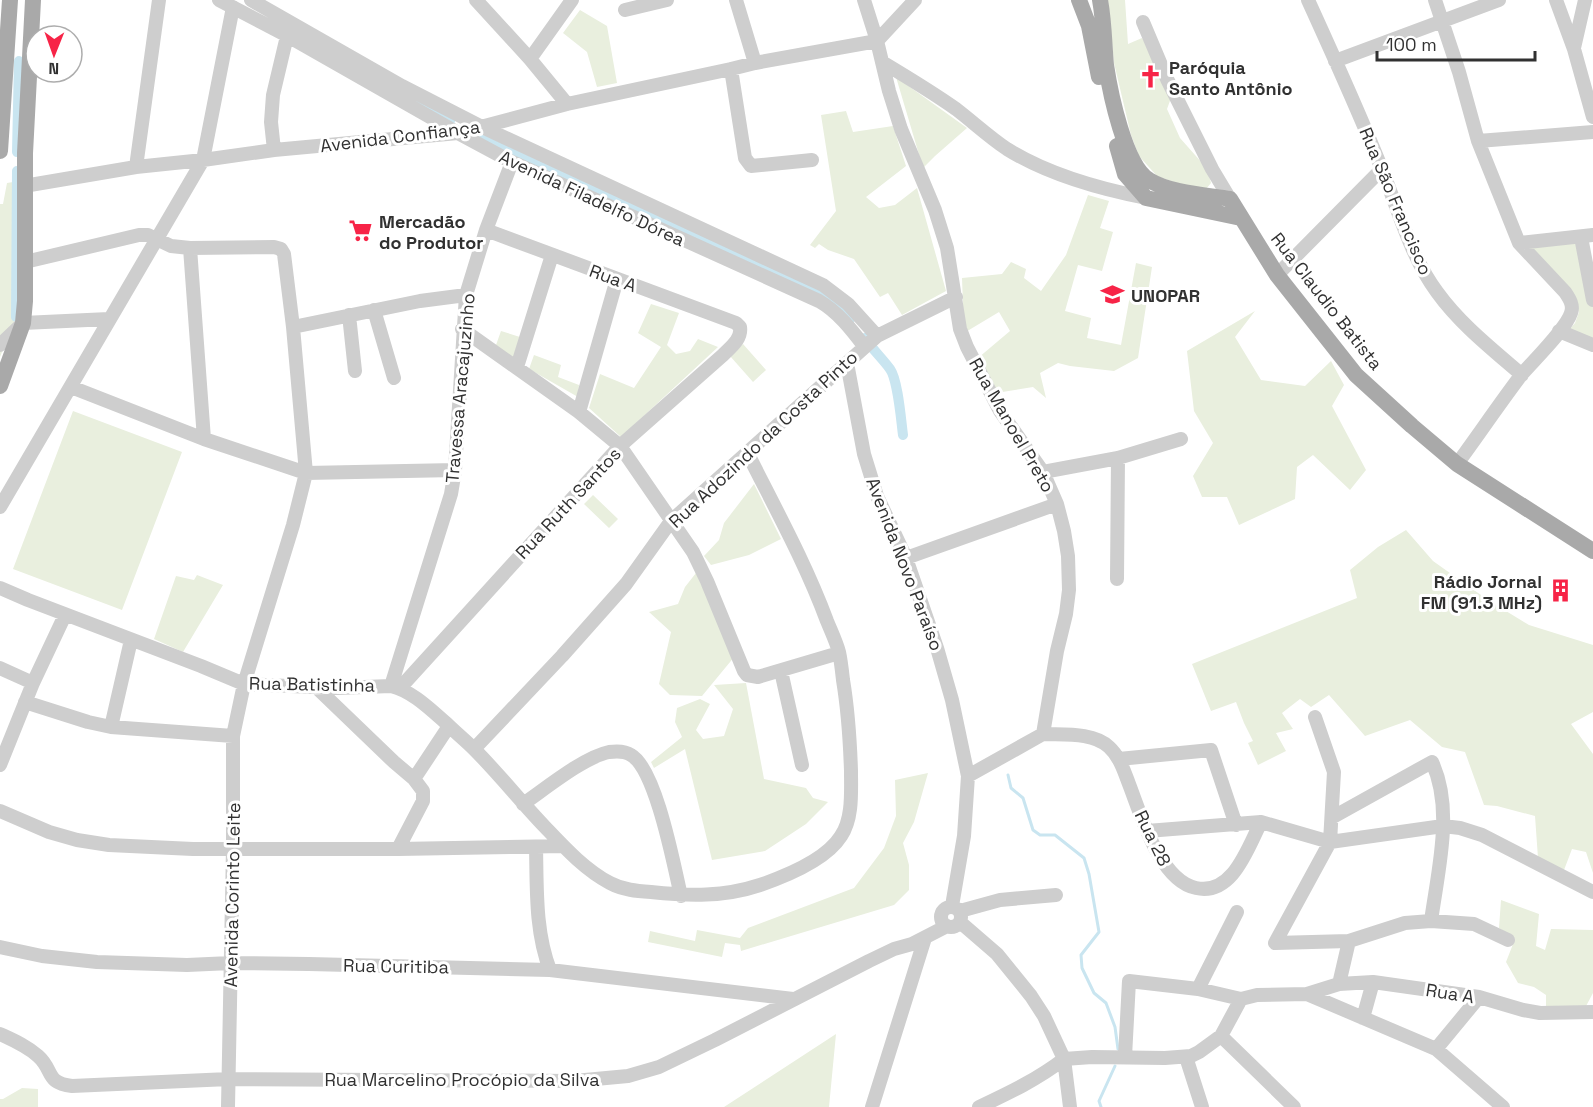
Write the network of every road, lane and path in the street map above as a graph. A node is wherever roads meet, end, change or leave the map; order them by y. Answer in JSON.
{"nodes":[{"id":1,"x":10,"y":0,"type":"edge"},
{"id":2,"x":33,"y":0,"type":"edge"},
{"id":3,"x":159,"y":0,"type":"edge"},
{"id":4,"x":219,"y":0,"type":"edge"},
{"id":5,"x":251,"y":0,"type":"edge"},
{"id":6,"x":476,"y":0,"type":"edge"},
{"id":7,"x":572,"y":0,"type":"edge"},
{"id":8,"x":667,"y":0,"type":"edge"},
{"id":9,"x":736,"y":0,"type":"edge"},
{"id":10,"x":864,"y":0,"type":"edge"},
{"id":11,"x":915,"y":0,"type":"edge"},
{"id":12,"x":1079,"y":0,"type":"edge"},
{"id":13,"x":1100,"y":0,"type":"edge"},
{"id":14,"x":1308,"y":0,"type":"edge"},
{"id":15,"x":1435,"y":0,"type":"edge"},
{"id":16,"x":1499,"y":0,"type":"edge"},
{"id":17,"x":1556,"y":0,"type":"edge"},
{"id":18,"x":1585,"y":0,"type":"edge"},
{"id":19,"x":652,"y":2,"type":"edge"},
{"id":20,"x":233,"y":7,"type":"junction"},
{"id":21,"x":625,"y":10,"type":"dead end"},
{"id":22,"x":1442,"y":20,"type":"junction"},
{"id":23,"x":1143,"y":22,"type":"dead end"},
{"id":24,"x":31,"y":24,"type":"edge"},
{"id":25,"x":287,"y":36,"type":"junction"},
{"id":26,"x":24,"y":41,"type":"edge"},
{"id":27,"x":877,"y":41,"type":"junction"},
{"id":28,"x":1574,"y":49,"type":"junction"},
{"id":29,"x":530,"y":59,"type":"junction"},
{"id":30,"x":1335,"y":61,"type":"junction"},
{"id":31,"x":882,"y":62,"type":"junction"},
{"id":32,"x":755,"y":63,"type":"junction"},
{"id":33,"x":731,"y":69,"type":"junction"},
{"id":34,"x":28,"y":84,"type":"edge"},
{"id":35,"x":567,"y":104,"type":"junction"},
{"id":36,"x":1593,"y":117,"type":"edge"},
{"id":37,"x":481,"y":127,"type":"junction"},
{"id":38,"x":460,"y":132,"type":"junction"},
{"id":39,"x":1593,"y":132,"type":"edge"},
{"id":40,"x":1478,"y":141,"type":"junction"},
{"id":41,"x":1,"y":143,"type":"edge"},
{"id":42,"x":274,"y":150,"type":"junction"},
{"id":43,"x":203,"y":160,"type":"junction"},
{"id":44,"x":812,"y":160,"type":"dead end"},
{"id":45,"x":512,"y":162,"type":"junction"},
{"id":46,"x":136,"y":167,"type":"junction"},
{"id":47,"x":1382,"y":169,"type":"junction"},
{"id":48,"x":24,"y":186,"type":"junction"},
{"id":49,"x":1146,"y":198,"type":"junction"},
{"id":50,"x":1230,"y":200,"type":"junction"},
{"id":51,"x":1241,"y":218,"type":"junction"},
{"id":52,"x":486,"y":230,"type":"junction"},
{"id":53,"x":1587,"y":236,"type":"edge"},
{"id":54,"x":157,"y":240,"type":"junction"},
{"id":55,"x":1519,"y":243,"type":"junction"},
{"id":56,"x":190,"y":248,"type":"junction"},
{"id":57,"x":552,"y":255,"type":"junction"},
{"id":58,"x":25,"y":262,"type":"junction"},
{"id":59,"x":1277,"y":275,"type":"junction"},
{"id":60,"x":617,"y":279,"type":"junction"},
{"id":61,"x":466,"y":295,"type":"junction"},
{"id":62,"x":956,"y":297,"type":"junction"},
{"id":63,"x":1593,"y":300,"type":"edge"},
{"id":64,"x":374,"y":310,"type":"junction"},
{"id":65,"x":349,"y":315,"type":"junction"},
{"id":66,"x":110,"y":320,"type":"junction"},
{"id":67,"x":23,"y":323,"type":"junction"},
{"id":68,"x":293,"y":327,"type":"junction"},
{"id":69,"x":740,"y":327,"type":"joint"},
{"id":70,"x":462,"y":329,"type":"junction"},
{"id":71,"x":1559,"y":331,"type":"junction"},
{"id":72,"x":870,"y":341,"type":"junction"},
{"id":73,"x":0,"y":345,"type":"edge"},
{"id":74,"x":1593,"y":345,"type":"edge"},
{"id":75,"x":847,"y":363,"type":"junction"},
{"id":76,"x":517,"y":367,"type":"junction"},
{"id":77,"x":355,"y":371,"type":"dead end"},
{"id":78,"x":1522,"y":375,"type":"junction"},
{"id":79,"x":394,"y":378,"type":"dead end"},
{"id":80,"x":0,"y":386,"type":"edge"},
{"id":81,"x":71,"y":387,"type":"junction"},
{"id":82,"x":579,"y":412,"type":"junction"},
{"id":83,"x":204,"y":439,"type":"junction"},
{"id":84,"x":1181,"y":439,"type":"dead end"},
{"id":85,"x":620,"y":446,"type":"junction"},
{"id":86,"x":747,"y":452,"type":"junction"},
{"id":87,"x":1118,"y":458,"type":"junction"},
{"id":88,"x":1457,"y":464,"type":"junction"},
{"id":89,"x":455,"y":470,"type":"junction"},
{"id":90,"x":1043,"y":472,"type":"junction"},
{"id":91,"x":306,"y":473,"type":"junction"},
{"id":92,"x":1057,"y":504,"type":"junction"},
{"id":93,"x":0,"y":507,"type":"edge"},
{"id":94,"x":671,"y":522,"type":"junction"},
{"id":95,"x":1593,"y":551,"type":"edge"},
{"id":96,"x":906,"y":558,"type":"junction"},
{"id":97,"x":1117,"y":579,"type":"dead end"},
{"id":98,"x":0,"y":588,"type":"edge"},
{"id":99,"x":65,"y":615,"type":"junction"},
{"id":100,"x":131,"y":640,"type":"junction"},
{"id":101,"x":839,"y":653,"type":"junction"},
{"id":102,"x":0,"y":668,"type":"edge"},
{"id":103,"x":781,"y":671,"type":"junction"},
{"id":104,"x":33,"y":683,"type":"junction"},
{"id":105,"x":244,"y":684,"type":"junction"},
{"id":106,"x":395,"y":687,"type":"junction"},
{"id":107,"x":317,"y":688,"type":"junction"},
{"id":108,"x":25,"y":702,"type":"junction"},
{"id":109,"x":1315,"y":717,"type":"dead end"},
{"id":110,"x":449,"y":726,"type":"junction"},
{"id":111,"x":111,"y":727,"type":"junction"},
{"id":112,"x":1043,"y":734,"type":"junction"},
{"id":113,"x":233,"y":736,"type":"junction"},
{"id":114,"x":474,"y":749,"type":"junction"},
{"id":115,"x":1119,"y":759,"type":"junction"},
{"id":116,"x":0,"y":765,"type":"edge"},
{"id":117,"x":802,"y":765,"type":"dead end"},
{"id":118,"x":968,"y":776,"type":"junction"},
{"id":119,"x":414,"y":779,"type":"junction"},
{"id":120,"x":523,"y":804,"type":"junction"},
{"id":121,"x":0,"y":811,"type":"edge"},
{"id":122,"x":1333,"y":818,"type":"junction"},
{"id":123,"x":1261,"y":822,"type":"junction"},
{"id":124,"x":1236,"y":825,"type":"junction"},
{"id":125,"x":1443,"y":826,"type":"junction"},
{"id":126,"x":1147,"y":831,"type":"junction"},
{"id":127,"x":1330,"y":842,"type":"junction"},
{"id":128,"x":563,"y":846,"type":"junction"},
{"id":129,"x":536,"y":847,"type":"junction"},
{"id":130,"x":233,"y":848,"type":"junction"},
{"id":131,"x":398,"y":849,"type":"junction"},
{"id":132,"x":1593,"y":892,"type":"edge"},
{"id":133,"x":1056,"y":895,"type":"dead end"},
{"id":134,"x":681,"y":896,"type":"junction"},
{"id":135,"x":1237,"y":912,"type":"dead end"},
{"id":136,"x":955,"y":916,"type":"junction"},
{"id":137,"x":1431,"y":921,"type":"junction"},
{"id":138,"x":925,"y":938,"type":"junction"},
{"id":139,"x":1508,"y":940,"type":"dead end"},
{"id":140,"x":1349,"y":941,"type":"junction"},
{"id":141,"x":0,"y":947,"type":"edge"},
{"id":142,"x":231,"y":963,"type":"junction"},
{"id":143,"x":549,"y":970,"type":"junction"},
{"id":144,"x":1373,"y":982,"type":"junction"},
{"id":145,"x":1339,"y":984,"type":"junction"},
{"id":146,"x":1198,"y":989,"type":"junction"},
{"id":147,"x":1307,"y":994,"type":"junction"},
{"id":148,"x":1479,"y":997,"type":"junction"},
{"id":149,"x":792,"y":999,"type":"junction"},
{"id":150,"x":1241,"y":999,"type":"junction"},
{"id":151,"x":1593,"y":1012,"type":"edge"},
{"id":152,"x":1363,"y":1018,"type":"junction"},
{"id":153,"x":0,"y":1034,"type":"edge"},
{"id":154,"x":1221,"y":1036,"type":"junction"},
{"id":155,"x":1436,"y":1049,"type":"junction"},
{"id":156,"x":1125,"y":1057,"type":"junction"},
{"id":157,"x":1186,"y":1057,"type":"junction"},
{"id":158,"x":1064,"y":1059,"type":"junction"},
{"id":159,"x":229,"y":1079,"type":"junction"},
{"id":160,"x":228,"y":1107,"type":"edge"},
{"id":161,"x":872,"y":1107,"type":"edge"},
{"id":162,"x":980,"y":1107,"type":"edge"},
{"id":163,"x":1070,"y":1107,"type":"edge"},
{"id":164,"x":1202,"y":1107,"type":"edge"},
{"id":165,"x":1294,"y":1107,"type":"edge"},
{"id":166,"x":1503,"y":1107,"type":"edge"}],
"edges":[{"from":1,"to":26,"type":"main road"},
{"from":1,"to":41,"type":"main road"},
{"from":2,"to":24,"type":"main road"},
{"from":3,"to":46,"type":"street"},
{"from":4,"to":20,"type":"street","name":"Avenida Filadelfo Dórea"},
{"from":5,"to":37,"type":"street","name":"Avenida Filadelfo Dórea"},
{"from":6,"to":29,"type":"street"},
{"from":7,"to":29,"type":"street"},
{"from":8,"to":19,"type":"street"},
{"from":9,"to":32,"type":"street"},
{"from":10,"to":27,"type":"street","name":"Rua Manoel Preto"},
{"from":11,"to":27,"type":"street"},
{"from":12,"to":49,"type":"main road"},
{"from":13,"to":50,"type":"main road"},
{"from":14,"to":30,"type":"street","name":"Rua São Francisco"},
{"from":15,"to":22,"type":"street"},
{"from":16,"to":22,"type":"street"},
{"from":17,"to":28,"type":"street"},
{"from":18,"to":28,"type":"street"},
{"from":19,"to":21,"type":"street"},
{"from":20,"to":25,"type":"street","name":"Avenida Filadelfo Dórea"},
{"from":20,"to":43,"type":"street"},
{"from":22,"to":30,"type":"street"},
{"from":22,"to":40,"type":"street"},
{"from":23,"to":50,"type":"street"},
{"from":25,"to":38,"type":"street","name":"Avenida Filadelfo Dórea"},
{"from":25,"to":42,"type":"street"},
{"from":27,"to":31,"type":"street","name":"Rua Manoel Preto"},
{"from":27,"to":32,"type":"street","name":"Avenida Confiança"},
{"from":28,"to":36,"type":"street"},
{"from":29,"to":35,"type":"street"},
{"from":30,"to":47,"type":"street","name":"Rua São Francisco"},
{"from":31,"to":49,"type":"street"},
{"from":31,"to":62,"type":"street","name":"Rua Manoel Preto"},
{"from":32,"to":33,"type":"street","name":"Avenida Confiança"},
{"from":33,"to":35,"type":"street","name":"Avenida Confiança"},
{"from":33,"to":44,"type":"street"},
{"from":34,"to":48,"type":"main road"},
{"from":35,"to":37,"type":"street","name":"Avenida Confiança"},
{"from":37,"to":38,"type":"street","name":"Avenida Confiança"},
{"from":37,"to":72,"type":"street","name":"Avenida Filadelfo Dórea"},
{"from":38,"to":42,"type":"street","name":"Avenida Confiança"},
{"from":38,"to":45,"type":"street","name":"Avenida Filadelfo Dórea"},
{"from":39,"to":40,"type":"street"},
{"from":40,"to":55,"type":"street"},
{"from":42,"to":43,"type":"street","name":"Avenida Confiança"},
{"from":43,"to":46,"type":"street","name":"Avenida Confiança"},
{"from":43,"to":54,"type":"street"},
{"from":45,"to":52,"type":"street","name":"Travessa Aracajuzinho"},
{"from":45,"to":72,"type":"street","name":"Avenida Filadelfo Dórea"},
{"from":46,"to":48,"type":"street","name":"Avenida Confiança"},
{"from":47,"to":59,"type":"street"},
{"from":47,"to":78,"type":"street","name":"Rua São Francisco"},
{"from":48,"to":58,"type":"main road"},
{"from":49,"to":51,"type":"main road"},
{"from":50,"to":51,"type":"main road","name":"Rua Claudio Batista"},
{"from":51,"to":59,"type":"main road","name":"Rua Claudio Batista"},
{"from":52,"to":57,"type":"street","name":"Rua A"},
{"from":52,"to":61,"type":"street","name":"Travessa Aracajuzinho"},
{"from":53,"to":55,"type":"street"},
{"from":53,"to":63,"type":"street"},
{"from":54,"to":56,"type":"street"},
{"from":54,"to":58,"type":"street"},
{"from":54,"to":66,"type":"street"},
{"from":55,"to":71,"type":"street"},
{"from":56,"to":68,"type":"street","name":"Avenida Corinto Leite"},
{"from":56,"to":83,"type":"street"},
{"from":57,"to":60,"type":"street","name":"Rua A"},
{"from":57,"to":76,"type":"street"},
{"from":58,"to":67,"type":"main road"},
{"from":59,"to":88,"type":"main road","name":"Rua Claudio Batista"},
{"from":60,"to":69,"type":"street","name":"Rua A"},
{"from":60,"to":82,"type":"street"},
{"from":61,"to":64,"type":"street"},
{"from":61,"to":70,"type":"street","name":"Travessa Aracajuzinho"},
{"from":62,"to":72,"type":"street","name":"Rua Adozindo da Costa Pinto"},
{"from":62,"to":90,"type":"street","name":"Rua Manoel Preto"},
{"from":64,"to":65,"type":"street"},
{"from":64,"to":79,"type":"street"},
{"from":65,"to":68,"type":"street"},
{"from":65,"to":77,"type":"street"},
{"from":66,"to":67,"type":"street"},
{"from":66,"to":81,"type":"street"},
{"from":67,"to":73,"type":"street"},
{"from":67,"to":80,"type":"main road"},
{"from":68,"to":91,"type":"street","name":"Avenida Corinto Leite"},
{"from":69,"to":85,"type":"street","name":"Rua Ruth Santos"},
{"from":70,"to":76,"type":"street"},
{"from":70,"to":89,"type":"street","name":"Travessa Aracajuzinho"},
{"from":71,"to":74,"type":"street"},
{"from":71,"to":78,"type":"street"},
{"from":72,"to":75,"type":"street","name":"Rua Adozindo da Costa Pinto"},
{"from":75,"to":86,"type":"street","name":"Rua Adozindo da Costa Pinto"},
{"from":75,"to":96,"type":"street","name":"Avenida Novo Paraíso"},
{"from":76,"to":82,"type":"street"},
{"from":78,"to":88,"type":"street"},
{"from":81,"to":83,"type":"street"},
{"from":81,"to":93,"type":"street"},
{"from":82,"to":85,"type":"street"},
{"from":83,"to":91,"type":"street"},
{"from":84,"to":87,"type":"street"},
{"from":85,"to":94,"type":"street"},
{"from":85,"to":106,"type":"street","name":"Rua Ruth Santos"},
{"from":86,"to":94,"type":"street","name":"Rua Adozindo da Costa Pinto"},
{"from":86,"to":101,"type":"street","name":"Rua Batistinha"},
{"from":87,"to":90,"type":"street"},
{"from":87,"to":97,"type":"street"},
{"from":88,"to":95,"type":"main road","name":"Rua Claudio Batista"},
{"from":89,"to":91,"type":"street"},
{"from":89,"to":106,"type":"street","name":"Travessa Aracajuzinho"},
{"from":90,"to":92,"type":"street","name":"Rua Manoel Preto"},
{"from":91,"to":105,"type":"street","name":"Avenida Corinto Leite"},
{"from":92,"to":96,"type":"street"},
{"from":92,"to":112,"type":"street","name":"Rua Manoel Preto"},
{"from":94,"to":103,"type":"street"},
{"from":94,"to":114,"type":"street","name":"Rua Adozindo da Costa Pinto"},
{"from":96,"to":118,"type":"street","name":"Avenida Novo Paraíso"},
{"from":98,"to":99,"type":"street","name":"Rua Batistinha"},
{"from":99,"to":100,"type":"street","name":"Rua Batistinha"},
{"from":99,"to":104,"type":"street"},
{"from":100,"to":105,"type":"street","name":"Rua Batistinha"},
{"from":100,"to":111,"type":"street"},
{"from":101,"to":103,"type":"street"},
{"from":101,"to":134,"type":"street","name":"Rua Batistinha"},
{"from":102,"to":104,"type":"street"},
{"from":103,"to":117,"type":"street"},
{"from":104,"to":108,"type":"street"},
{"from":105,"to":107,"type":"street","name":"Rua Batistinha"},
{"from":105,"to":113,"type":"street","name":"Avenida Corinto Leite"},
{"from":106,"to":107,"type":"street","name":"Rua Batistinha"},
{"from":106,"to":110,"type":"street","name":"Rua Batistinha"},
{"from":107,"to":119,"type":"street"},
{"from":108,"to":111,"type":"street"},
{"from":108,"to":116,"type":"street"},
{"from":109,"to":122,"type":"street"},
{"from":110,"to":114,"type":"street","name":"Rua Batistinha"},
{"from":110,"to":119,"type":"street"},
{"from":111,"to":113,"type":"street"},
{"from":112,"to":115,"type":"street","name":"Rua 28"},
{"from":112,"to":118,"type":"street"},
{"from":113,"to":130,"type":"street","name":"Avenida Corinto Leite"},
{"from":114,"to":120,"type":"street","name":"Rua Batistinha"},
{"from":115,"to":124,"type":"street"},
{"from":115,"to":126,"type":"street","name":"Rua 28"},
{"from":118,"to":136,"type":"street","name":"Avenida Novo Paraíso"},
{"from":119,"to":131,"type":"street"},
{"from":120,"to":128,"type":"street","name":"Rua Batistinha"},
{"from":120,"to":134,"type":"street"},
{"from":121,"to":130,"type":"street"},
{"from":122,"to":125,"type":"street"},
{"from":122,"to":127,"type":"street"},
{"from":123,"to":124,"type":"street"},
{"from":123,"to":126,"type":"street","name":"Rua 28"},
{"from":123,"to":127,"type":"street"},
{"from":124,"to":126,"type":"street"},
{"from":125,"to":127,"type":"street"},
{"from":125,"to":132,"type":"street"},
{"from":125,"to":137,"type":"street"},
{"from":127,"to":140,"type":"street"},
{"from":128,"to":129,"type":"street"},
{"from":128,"to":134,"type":"street","name":"Rua Batistinha"},
{"from":129,"to":131,"type":"street"},
{"from":129,"to":143,"type":"street"},
{"from":130,"to":131,"type":"street"},
{"from":130,"to":142,"type":"street","name":"Avenida Corinto Leite"},
{"from":133,"to":136,"type":"street"},
{"from":135,"to":146,"type":"street"},
{"from":136,"to":138,"type":"street","name":"Rua Marcelino Procópio da Silva"},
{"from":136,"to":158,"type":"street"},
{"from":137,"to":139,"type":"street"},
{"from":137,"to":140,"type":"street"},
{"from":138,"to":149,"type":"street","name":"Rua Marcelino Procópio da Silva"},
{"from":138,"to":161,"type":"street"},
{"from":140,"to":145,"type":"street"},
{"from":141,"to":142,"type":"street","name":"Rua Curitiba"},
{"from":142,"to":143,"type":"street","name":"Rua Curitiba"},
{"from":142,"to":159,"type":"street","name":"Avenida Corinto Leite"},
{"from":143,"to":149,"type":"street","name":"Rua Curitiba"},
{"from":144,"to":145,"type":"street","name":"Rua A"},
{"from":144,"to":148,"type":"street","name":"Rua A"},
{"from":144,"to":152,"type":"street"},
{"from":145,"to":147,"type":"street","name":"Rua A"},
{"from":146,"to":150,"type":"street"},
{"from":146,"to":156,"type":"street"},
{"from":147,"to":150,"type":"street"},
{"from":147,"to":152,"type":"street"},
{"from":148,"to":151,"type":"street","name":"Rua A"},
{"from":148,"to":155,"type":"street"},
{"from":149,"to":159,"type":"street","name":"Rua Marcelino Procópio da Silva"},
{"from":150,"to":154,"type":"street"},
{"from":152,"to":155,"type":"street"},
{"from":153,"to":159,"type":"street","name":"Rua Marcelino Procópio da Silva"},
{"from":154,"to":157,"type":"street"},
{"from":154,"to":165,"type":"street"},
{"from":155,"to":166,"type":"street"},
{"from":156,"to":157,"type":"street"},
{"from":156,"to":158,"type":"street"},
{"from":157,"to":164,"type":"street"},
{"from":158,"to":162,"type":"street"},
{"from":158,"to":163,"type":"street"},
{"from":159,"to":160,"type":"street","name":"Avenida Corinto Leite"}]}
